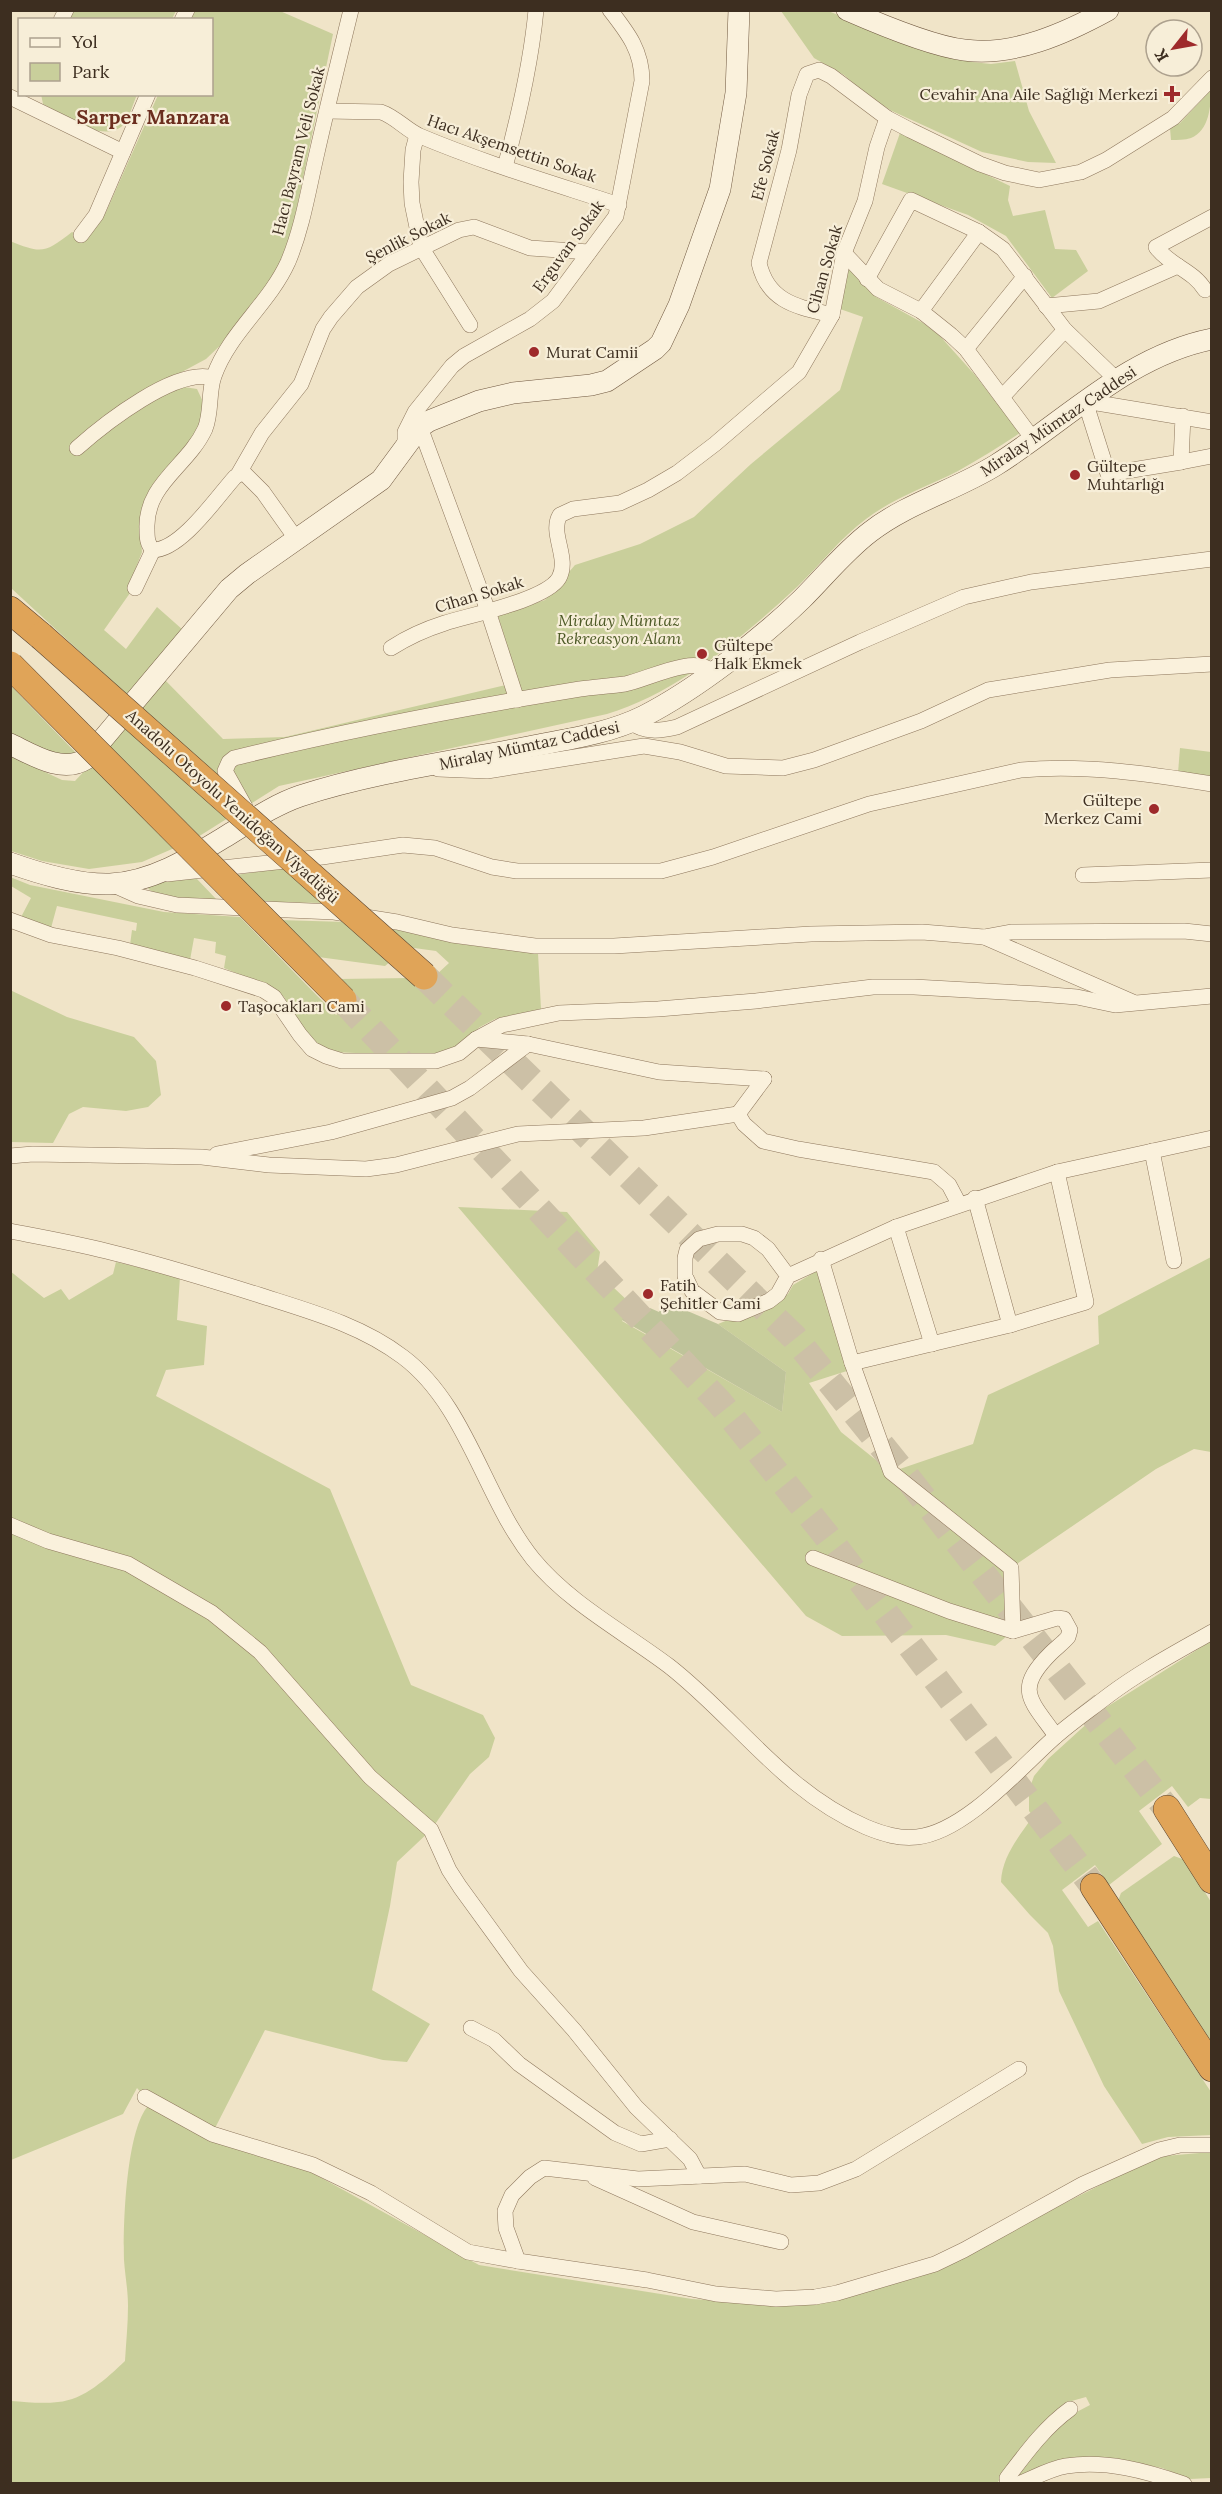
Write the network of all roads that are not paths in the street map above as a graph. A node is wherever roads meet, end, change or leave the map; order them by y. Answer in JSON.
{"nodes":[{"id":1,"x":351,"y":10,"type":"edge"},
{"id":2,"x":536,"y":10,"type":"edge"},
{"id":3,"x":610,"y":10,"type":"edge"},
{"id":4,"x":740,"y":10,"type":"edge"},
{"id":5,"x":847,"y":10,"type":"edge"},
{"id":6,"x":1108,"y":10,"type":"edge"},
{"id":7,"x":1212,"y":78,"type":"edge"},
{"id":8,"x":147,"y":96,"type":"edge"},
{"id":9,"x":18,"y":98,"type":"edge"},
{"id":10,"x":327,"y":111,"type":"junction"},
{"id":11,"x":887,"y":118,"type":"junction"},
{"id":12,"x":417,"y":135,"type":"junction"},
{"id":13,"x":123,"y":152,"type":"junction"},
{"id":14,"x":505,"y":167,"type":"junction"},
{"id":15,"x":619,"y":205,"type":"junction"},
{"id":16,"x":1212,"y":217,"type":"edge"},
{"id":17,"x":979,"y":232,"type":"junction"},
{"id":18,"x":81,"y":235,"type":"dead end"},
{"id":19,"x":421,"y":247,"type":"junction"},
{"id":20,"x":589,"y":252,"type":"junction"},
{"id":21,"x":844,"y":253,"type":"junction"},
{"id":22,"x":1178,"y":266,"type":"junction"},
{"id":23,"x":1024,"y":276,"type":"junction"},
{"id":24,"x":867,"y":279,"type":"junction"},
{"id":25,"x":1209,"y":292,"type":"edge"},
{"id":26,"x":1046,"y":306,"type":"junction"},
{"id":27,"x":921,"y":311,"type":"junction"},
{"id":28,"x":832,"y":315,"type":"junction"},
{"id":29,"x":470,"y":325,"type":"dead end"},
{"id":30,"x":1065,"y":330,"type":"junction"},
{"id":31,"x":1212,"y":339,"type":"edge"},
{"id":32,"x":966,"y":349,"type":"junction"},
{"id":33,"x":213,"y":378,"type":"junction"},
{"id":34,"x":1117,"y":380,"type":"junction"},
{"id":35,"x":1002,"y":397,"type":"junction"},
{"id":36,"x":1085,"y":401,"type":"junction"},
{"id":37,"x":1184,"y":416,"type":"junction"},
{"id":38,"x":1212,"y":422,"type":"edge"},
{"id":39,"x":420,"y":427,"type":"junction"},
{"id":40,"x":1034,"y":439,"type":"junction"},
{"id":41,"x":405,"y":447,"type":"junction"},
{"id":42,"x":77,"y":448,"type":"dead end"},
{"id":43,"x":1212,"y":456,"type":"edge"},
{"id":44,"x":1181,"y":462,"type":"junction"},
{"id":45,"x":239,"y":473,"type":"junction"},
{"id":46,"x":297,"y":540,"type":"junction"},
{"id":47,"x":153,"y":550,"type":"junction"},
{"id":48,"x":1212,"y":559,"type":"edge"},
{"id":49,"x":135,"y":588,"type":"dead end"},
{"id":50,"x":10,"y":610,"type":"edge"},
{"id":51,"x":489,"y":611,"type":"junction"},
{"id":52,"x":391,"y":648,"type":"dead end"},
{"id":53,"x":1212,"y":664,"type":"edge"},
{"id":54,"x":10,"y":665,"type":"edge"},
{"id":55,"x":712,"y":672,"type":"junction"},
{"id":56,"x":517,"y":700,"type":"junction"},
{"id":57,"x":630,"y":722,"type":"junction"},
{"id":58,"x":10,"y":744,"type":"edge"},
{"id":59,"x":420,"y":768,"type":"junction"},
{"id":60,"x":1212,"y":784,"type":"edge"},
{"id":61,"x":253,"y":820,"type":"junction"},
{"id":62,"x":10,"y":863,"type":"edge"},
{"id":63,"x":1212,"y":870,"type":"edge"},
{"id":64,"x":152,"y":875,"type":"junction"},
{"id":65,"x":1083,"y":876,"type":"dead end"},
{"id":66,"x":111,"y":884,"type":"junction"},
{"id":67,"x":10,"y":920,"type":"edge"},
{"id":68,"x":1212,"y":934,"type":"edge"},
{"id":69,"x":984,"y":937,"type":"junction"},
{"id":70,"x":424,"y":976,"type":"tunnel mouth"},
{"id":71,"x":1212,"y":996,"type":"edge"},
{"id":72,"x":343,"y":1000,"type":"tunnel mouth"},
{"id":73,"x":1138,"y":1004,"type":"junction"},
{"id":74,"x":477,"y":1039,"type":"junction"},
{"id":75,"x":528,"y":1044,"type":"junction"},
{"id":76,"x":738,"y":1114,"type":"junction"},
{"id":77,"x":1212,"y":1138,"type":"edge"},
{"id":78,"x":1152,"y":1151,"type":"junction"},
{"id":79,"x":10,"y":1156,"type":"edge"},
{"id":80,"x":202,"y":1157,"type":"junction"},
{"id":81,"x":1057,"y":1172,"type":"junction"},
{"id":82,"x":975,"y":1198,"type":"junction"},
{"id":83,"x":958,"y":1203,"type":"junction"},
{"id":84,"x":896,"y":1227,"type":"junction"},
{"id":85,"x":10,"y":1231,"type":"edge"},
{"id":86,"x":821,"y":1259,"type":"junction"},
{"id":87,"x":1174,"y":1261,"type":"dead end"},
{"id":88,"x":788,"y":1276,"type":"junction"},
{"id":89,"x":1011,"y":1325,"type":"junction"},
{"id":90,"x":932,"y":1344,"type":"junction"},
{"id":91,"x":852,"y":1363,"type":"junction"},
{"id":92,"x":10,"y":1525,"type":"edge"},
{"id":93,"x":813,"y":1558,"type":"dead end"},
{"id":94,"x":1013,"y":1631,"type":"junction"},
{"id":95,"x":1212,"y":1632,"type":"edge"},
{"id":96,"x":1056,"y":1736,"type":"junction"},
{"id":97,"x":1167,"y":1809,"type":"tunnel mouth"},
{"id":98,"x":1212,"y":1880,"type":"edge"},
{"id":99,"x":1094,"y":1887,"type":"tunnel mouth"},
{"id":100,"x":471,"y":2028,"type":"dead end"},
{"id":101,"x":1212,"y":2068,"type":"edge"},
{"id":102,"x":1019,"y":2069,"type":"dead end"},
{"id":103,"x":145,"y":2097,"type":"dead end"},
{"id":104,"x":670,"y":2139,"type":"junction"},
{"id":105,"x":1212,"y":2145,"type":"edge"},
{"id":106,"x":583,"y":2172,"type":"junction"},
{"id":107,"x":699,"y":2176,"type":"junction"},
{"id":108,"x":781,"y":2242,"type":"dead end"},
{"id":109,"x":518,"y":2261,"type":"junction"},
{"id":110,"x":1071,"y":2409,"type":"dead end"},
{"id":111,"x":1008,"y":2484,"type":"edge"},
{"id":112,"x":1018,"y":2484,"type":"edge"},
{"id":113,"x":1184,"y":2484,"type":"edge"}],
"edges":[{"from":1,"to":10,"type":"street","name":"Hacı Bayram Veli Sokak"},
{"from":2,"to":14,"type":"street"},
{"from":3,"to":15,"type":"street","name":"Erguvan Sokak"},
{"from":4,"to":39,"type":"main road"},
{"from":5,"to":6,"type":"main road"},
{"from":7,"to":11,"type":"street"},
{"from":8,"to":13,"type":"street"},
{"from":9,"to":13,"type":"street"},
{"from":10,"to":12,"type":"street","name":"Hacı Akşemsettin Sokak"},
{"from":10,"to":33,"type":"street","name":"Hacı Bayram Veli Sokak"},
{"from":11,"to":21,"type":"street","name":"Cihan Sokak"},
{"from":11,"to":28,"type":"street","name":"Efe Sokak"},
{"from":12,"to":14,"type":"street","name":"Hacı Akşemsettin Sokak"},
{"from":12,"to":19,"type":"street"},
{"from":13,"to":18,"type":"street"},
{"from":14,"to":15,"type":"street","name":"Hacı Akşemsettin Sokak"},
{"from":15,"to":20,"type":"street","name":"Erguvan Sokak"},
{"from":16,"to":22,"type":"street"},
{"from":17,"to":23,"type":"street"},
{"from":17,"to":24,"type":"street"},
{"from":17,"to":27,"type":"street"},
{"from":19,"to":20,"type":"street","name":"Şenlik Sokak"},
{"from":19,"to":29,"type":"street"},
{"from":19,"to":45,"type":"street","name":"Şenlik Sokak"},
{"from":20,"to":41,"type":"street","name":"Erguvan Sokak"},
{"from":21,"to":24,"type":"street"},
{"from":21,"to":28,"type":"street","name":"Cihan Sokak"},
{"from":22,"to":25,"type":"street"},
{"from":22,"to":26,"type":"street"},
{"from":23,"to":26,"type":"street"},
{"from":23,"to":32,"type":"street"},
{"from":24,"to":27,"type":"street"},
{"from":26,"to":30,"type":"street"},
{"from":27,"to":32,"type":"street"},
{"from":28,"to":51,"type":"street","name":"Cihan Sokak"},
{"from":30,"to":34,"type":"street"},
{"from":30,"to":35,"type":"street"},
{"from":31,"to":34,"type":"main road","name":"Miralay Mümtaz Caddesi"},
{"from":32,"to":35,"type":"street"},
{"from":33,"to":42,"type":"street"},
{"from":33,"to":47,"type":"street","name":"Hacı Bayram Veli Sokak"},
{"from":34,"to":36,"type":"main road","name":"Miralay Mümtaz Caddesi"},
{"from":35,"to":40,"type":"street"},
{"from":36,"to":37,"type":"street"},
{"from":36,"to":40,"type":"main road","name":"Miralay Mümtaz Caddesi"},
{"from":36,"to":44,"type":"street"},
{"from":37,"to":38,"type":"street"},
{"from":37,"to":44,"type":"street"},
{"from":39,"to":41,"type":"main road"},
{"from":39,"to":51,"type":"street"},
{"from":40,"to":55,"type":"main road","name":"Miralay Mümtaz Caddesi"},
{"from":41,"to":46,"type":"main road"},
{"from":43,"to":44,"type":"street"},
{"from":45,"to":46,"type":"street"},
{"from":45,"to":47,"type":"street"},
{"from":46,"to":58,"type":"main road"},
{"from":47,"to":49,"type":"street"},
{"from":48,"to":57,"type":"street"},
{"from":50,"to":70,"type":"highway","name":"Anadolu Otoyolu Yenidoğan Viyadüğü","bridge":true},
{"from":51,"to":52,"type":"street","name":"Cihan Sokak"},
{"from":51,"to":56,"type":"street"},
{"from":53,"to":59,"type":"street"},
{"from":54,"to":72,"type":"highway","bridge":true},
{"from":55,"to":56,"type":"street"},
{"from":55,"to":57,"type":"main road","name":"Miralay Mümtaz Caddesi"},
{"from":56,"to":61,"type":"street"},
{"from":57,"to":59,"type":"main road","name":"Miralay Mümtaz Caddesi"},
{"from":59,"to":61,"type":"main road","name":"Miralay Mümtaz Caddesi"},
{"from":60,"to":64,"type":"street"},
{"from":61,"to":64,"type":"main road","name":"Miralay Mümtaz Caddesi"},
{"from":62,"to":66,"type":"main road","name":"Miralay Mümtaz Caddesi"},
{"from":63,"to":65,"type":"street"},
{"from":64,"to":66,"type":"main road","name":"Miralay Mümtaz Caddesi"},
{"from":66,"to":69,"type":"street"},
{"from":67,"to":74,"type":"street"},
{"from":68,"to":69,"type":"street"},
{"from":69,"to":73,"type":"street"},
{"from":71,"to":73,"type":"street"},
{"from":73,"to":74,"type":"street"},
{"from":74,"to":75,"type":"street"},
{"from":75,"to":76,"type":"street"},
{"from":75,"to":80,"type":"street"},
{"from":76,"to":80,"type":"street"},
{"from":76,"to":83,"type":"street"},
{"from":77,"to":78,"type":"street"},
{"from":78,"to":81,"type":"street"},
{"from":78,"to":87,"type":"street"},
{"from":79,"to":80,"type":"street"},
{"from":81,"to":82,"type":"street"},
{"from":81,"to":89,"type":"street"},
{"from":82,"to":83,"type":"street"},
{"from":82,"to":89,"type":"street"},
{"from":83,"to":84,"type":"street"},
{"from":84,"to":86,"type":"street"},
{"from":84,"to":90,"type":"street"},
{"from":85,"to":96,"type":"street"},
{"from":86,"to":88,"type":"street"},
{"from":86,"to":91,"type":"street"},
{"from":88,"to":88,"type":"street"},
{"from":89,"to":90,"type":"street"},
{"from":90,"to":91,"type":"street"},
{"from":91,"to":94,"type":"street"},
{"from":92,"to":104,"type":"street"},
{"from":93,"to":94,"type":"street"},
{"from":94,"to":96,"type":"street"},
{"from":95,"to":96,"type":"street"},
{"from":97,"to":98,"type":"highway"},
{"from":99,"to":101,"type":"highway"},
{"from":100,"to":104,"type":"street"},
{"from":102,"to":107,"type":"street"},
{"from":103,"to":109,"type":"street"},
{"from":104,"to":107,"type":"street"},
{"from":105,"to":109,"type":"street"},
{"from":106,"to":107,"type":"street"},
{"from":106,"to":108,"type":"street"},
{"from":106,"to":109,"type":"street"},
{"from":110,"to":111,"type":"street"},
{"from":112,"to":113,"type":"street"}]}
